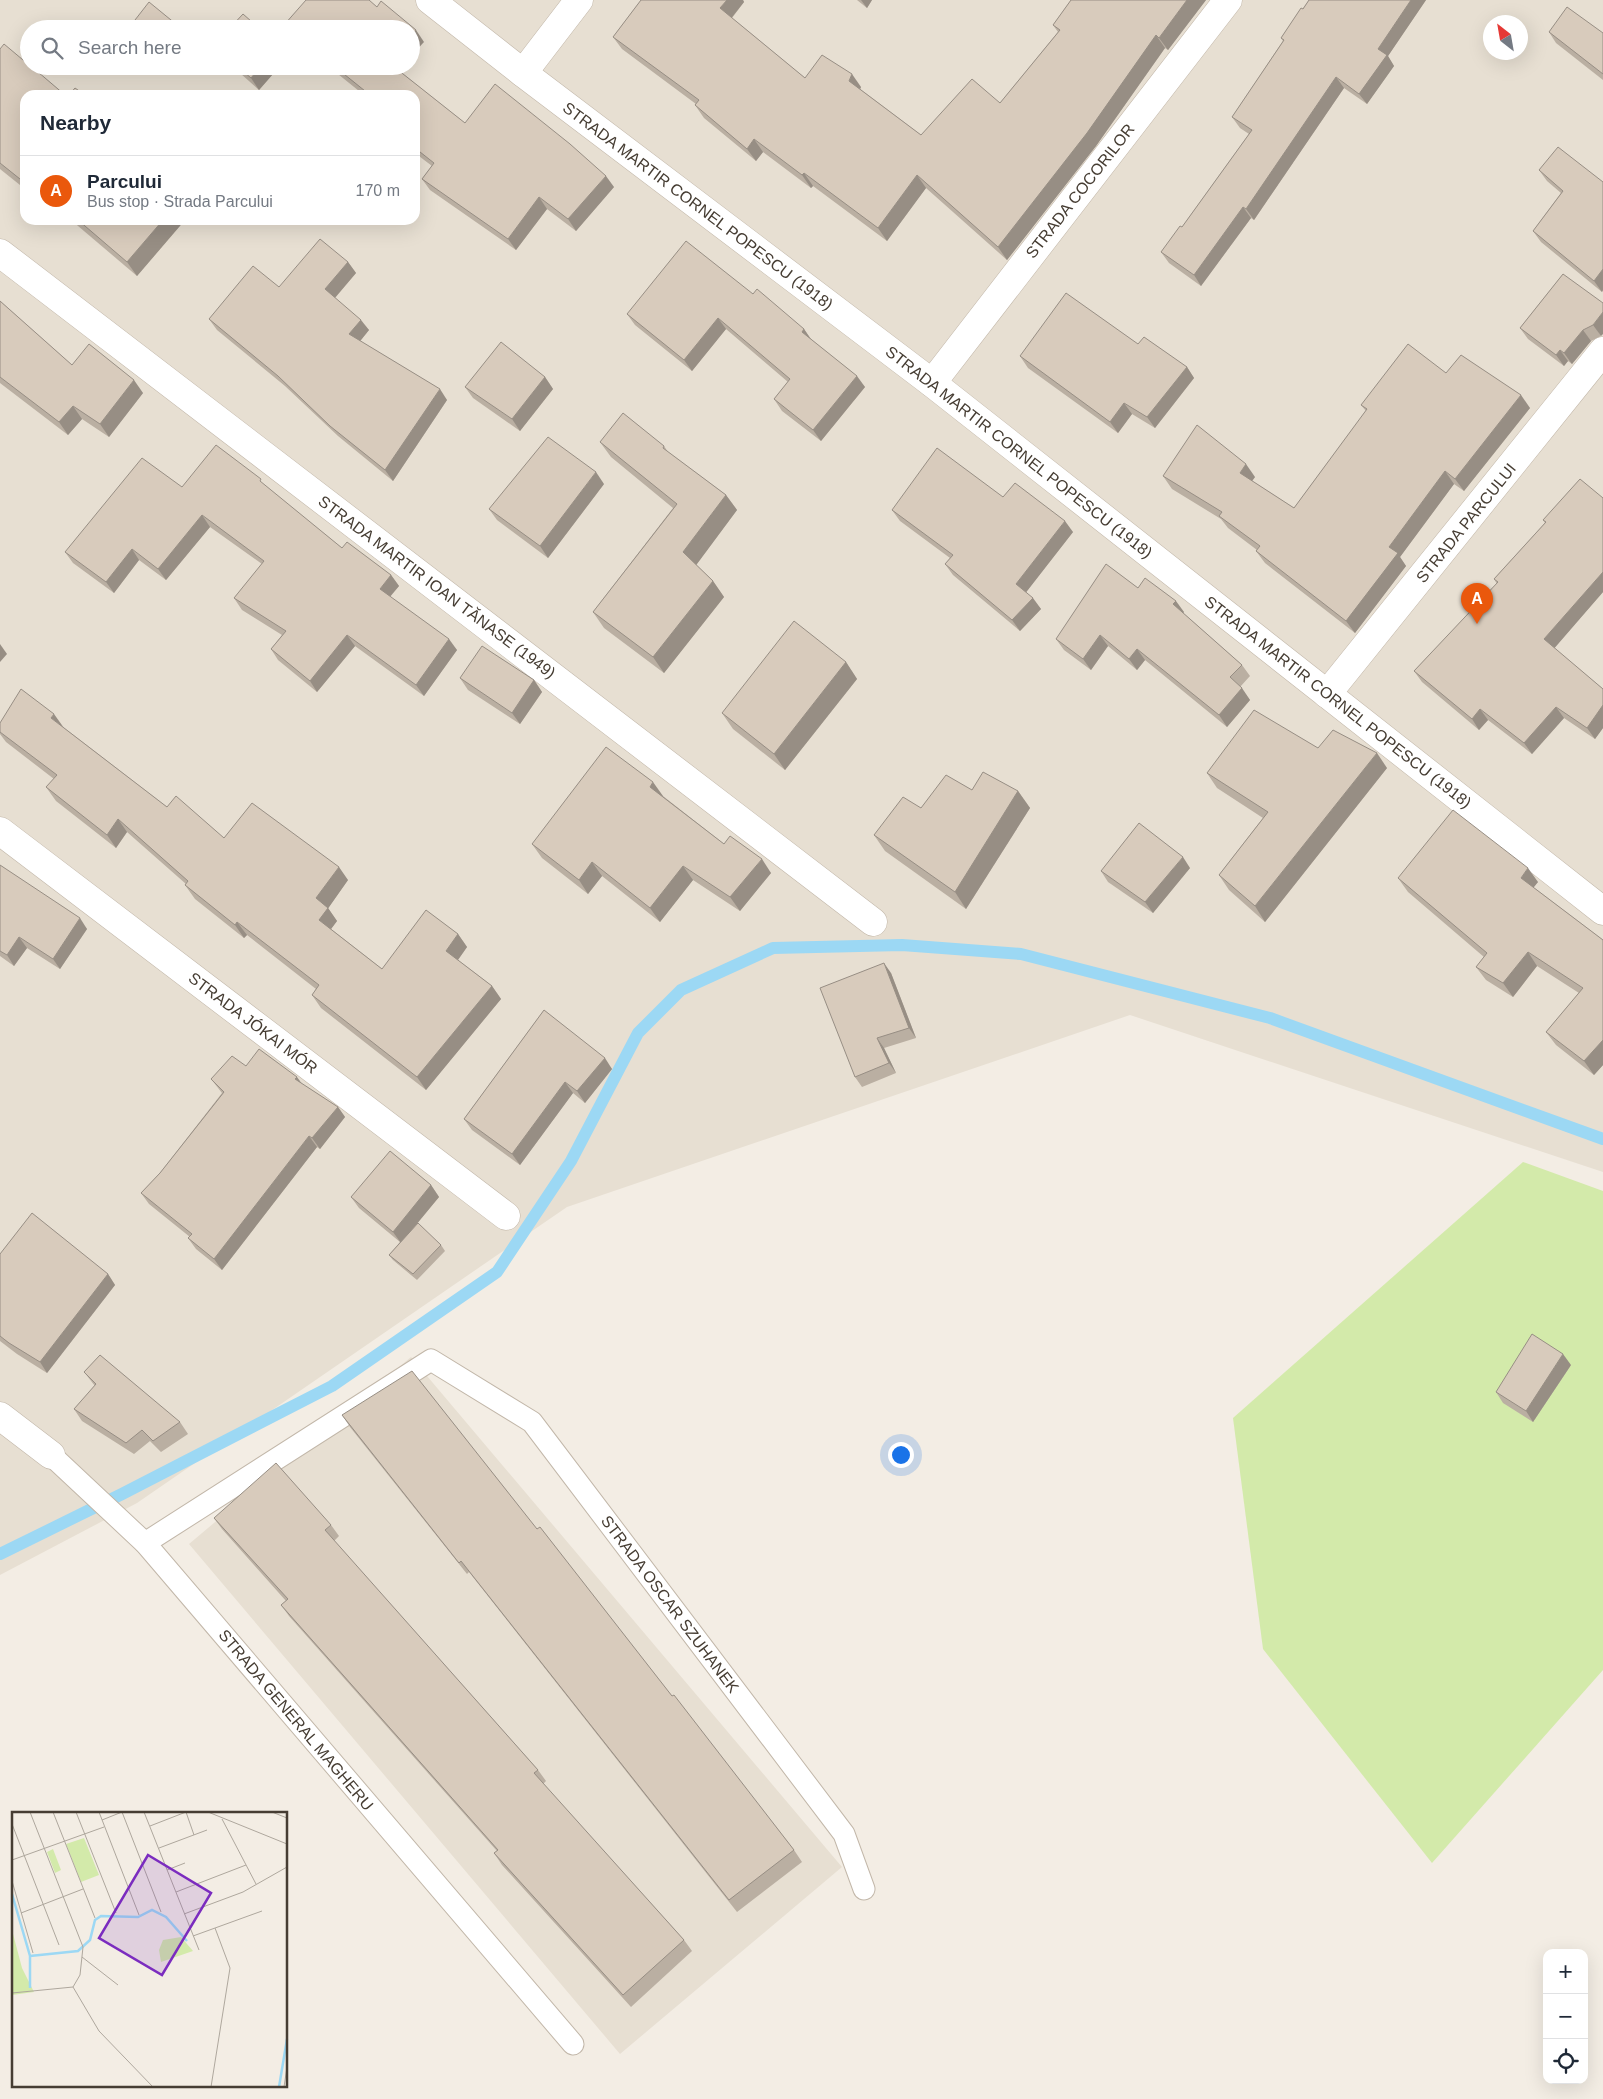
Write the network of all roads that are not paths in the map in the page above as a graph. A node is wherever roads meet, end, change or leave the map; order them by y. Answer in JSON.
{"nodes":[{"id":1,"x":430,"y":0,"type":"edge"},
{"id":2,"x":579,"y":0,"type":"edge"},
{"id":3,"x":1228,"y":0,"type":"edge"},
{"id":4,"x":523,"y":73,"type":"junction"},
{"id":5,"x":0,"y":253,"type":"edge"},
{"id":6,"x":1603,"y":351,"type":"edge"},
{"id":7,"x":932,"y":383,"type":"junction"},
{"id":8,"x":1327,"y":694,"type":"junction"},
{"id":9,"x":0,"y":831,"type":"edge"},
{"id":10,"x":1603,"y":911,"type":"edge"},
{"id":11,"x":873,"y":922,"type":"dead end"},
{"id":12,"x":506,"y":1216,"type":"dead end"},
{"id":13,"x":0,"y":1416,"type":"edge"},
{"id":14,"x":51,"y":1455,"type":"joint"},
{"id":15,"x":145,"y":1543,"type":"junction"},
{"id":16,"x":864,"y":1889,"type":"dead end"},
{"id":17,"x":573,"y":2044,"type":"dead end"}],
"edges":[{"from":1,"to":4,"type":"street","name":"STRADA MARTIR CORNEL POPESCU (1918)"},
{"from":2,"to":4,"type":"street"},
{"from":3,"to":7,"type":"street","name":"STRADA COCORILOR"},
{"from":4,"to":7,"type":"street","name":"STRADA MARTIR CORNEL POPESCU (1918)"},
{"from":5,"to":11,"type":"street","name":"STRADA MARTIR IOAN TĂNASE (1949)"},
{"from":6,"to":8,"type":"street","name":"STRADA PARCULUI"},
{"from":7,"to":8,"type":"street","name":"STRADA MARTIR CORNEL POPESCU (1918)"},
{"from":8,"to":10,"type":"street","name":"STRADA MARTIR CORNEL POPESCU (1918)"},
{"from":9,"to":12,"type":"street","name":"STRADA JÓKAI MÓR"},
{"from":13,"to":14,"type":"street","name":"STRADA GENERAL MAGHERU"},
{"from":14,"to":15,"type":"lane","name":"STRADA GENERAL MAGHERU"},
{"from":15,"to":16,"type":"lane","name":"STRADA OSCAR SZUHANEK"},
{"from":15,"to":17,"type":"lane","name":"STRADA GENERAL MAGHERU"}]}
